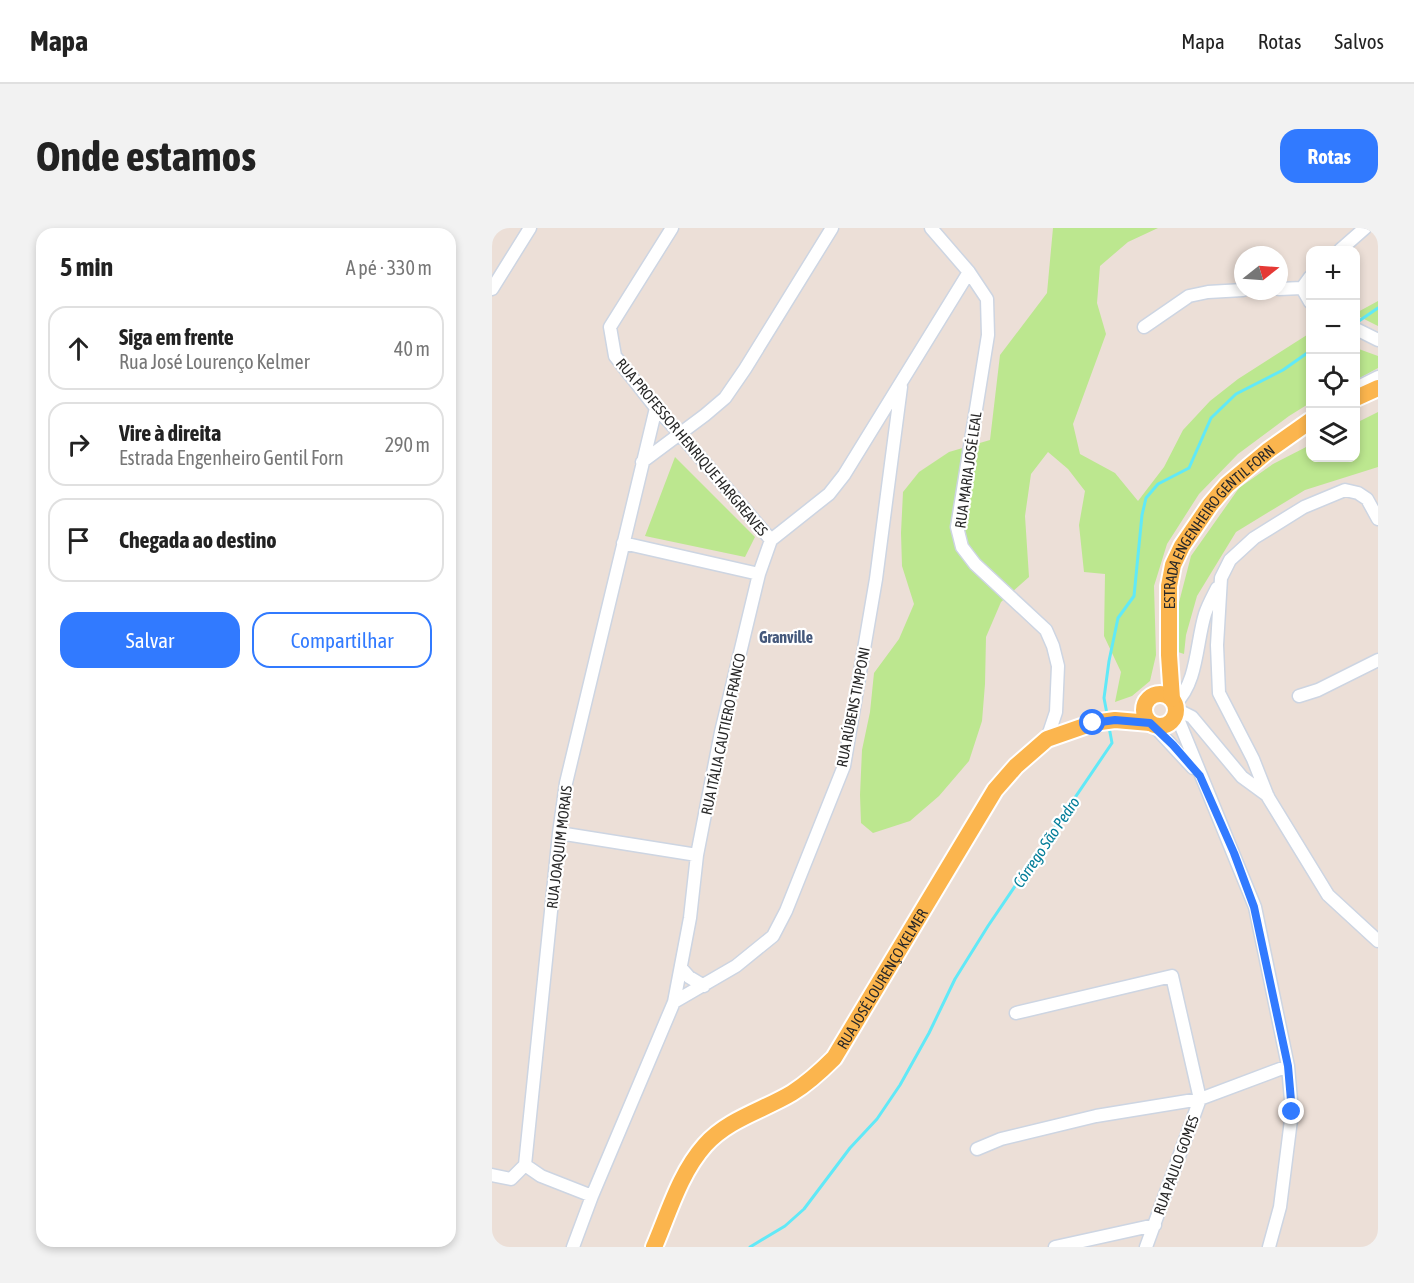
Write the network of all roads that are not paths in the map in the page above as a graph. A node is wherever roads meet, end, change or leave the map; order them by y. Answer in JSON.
{"nodes":[{"id":1,"x":530,"y":228,"type":"edge"},
{"id":2,"x":672,"y":228,"type":"edge"},
{"id":3,"x":832,"y":228,"type":"edge"},
{"id":4,"x":931,"y":228,"type":"edge"},
{"id":5,"x":1365,"y":228,"type":"edge"},
{"id":6,"x":1345,"y":246,"type":"edge"},
{"id":7,"x":969,"y":272,"type":"junction"},
{"id":8,"x":1306,"y":283,"type":"edge"},
{"id":9,"x":1302,"y":288,"type":"junction"},
{"id":10,"x":492,"y":289,"type":"edge"},
{"id":11,"x":1288,"y":289,"type":"edge"},
{"id":12,"x":1234,"y":291,"type":"edge"},
{"id":13,"x":1310,"y":300,"type":"edge"},
{"id":14,"x":1144,"y":327,"type":"dead end"},
{"id":15,"x":1360,"y":331,"type":"edge"},
{"id":16,"x":1378,"y":340,"type":"edge"},
{"id":17,"x":1378,"y":377,"type":"edge"},
{"id":18,"x":901,"y":382,"type":"junction"},
{"id":19,"x":1360,"y":386,"type":"edge"},
{"id":20,"x":1378,"y":388,"type":"edge"},
{"id":21,"x":1360,"y":396,"type":"edge"},
{"id":22,"x":656,"y":408,"type":"junction"},
{"id":23,"x":1306,"y":424,"type":"edge"},
{"id":24,"x":680,"y":434,"type":"junction"},
{"id":25,"x":642,"y":462,"type":"junction"},
{"id":26,"x":1378,"y":519,"type":"edge"},
{"id":27,"x":771,"y":540,"type":"junction"},
{"id":28,"x":623,"y":543,"type":"junction"},
{"id":29,"x":759,"y":574,"type":"junction"},
{"id":30,"x":1221,"y":579,"type":"junction"},
{"id":31,"x":1168,"y":655,"type":"junction"},
{"id":32,"x":1378,"y":660,"type":"edge"},
{"id":33,"x":1299,"y":696,"type":"dead end"},
{"id":34,"x":1149,"y":700,"type":"junction"},
{"id":35,"x":1175,"y":707,"type":"junction"},
{"id":36,"x":1056,"y":712,"type":"junction"},
{"id":37,"x":1114,"y":720,"type":"junction"},
{"id":38,"x":1152,"y":724,"type":"junction"},
{"id":39,"x":1074,"y":730,"type":"junction"},
{"id":40,"x":1047,"y":739,"type":"junction"},
{"id":41,"x":1200,"y":776,"type":"junction"},
{"id":42,"x":1268,"y":797,"type":"junction"},
{"id":43,"x":559,"y":833,"type":"junction"},
{"id":44,"x":698,"y":855,"type":"junction"},
{"id":45,"x":1378,"y":941,"type":"edge"},
{"id":46,"x":682,"y":969,"type":"junction"},
{"id":47,"x":704,"y":986,"type":"junction"},
{"id":48,"x":674,"y":1002,"type":"junction"},
{"id":49,"x":1016,"y":1013,"type":"dead end"},
{"id":50,"x":1288,"y":1066,"type":"junction"},
{"id":51,"x":1200,"y":1099,"type":"junction"},
{"id":52,"x":977,"y":1149,"type":"dead end"},
{"id":53,"x":525,"y":1165,"type":"junction"},
{"id":54,"x":492,"y":1175,"type":"edge"},
{"id":55,"x":592,"y":1197,"type":"junction"},
{"id":56,"x":1155,"y":1225,"type":"junction"},
{"id":57,"x":573,"y":1247,"type":"edge"},
{"id":58,"x":654,"y":1247,"type":"edge"},
{"id":59,"x":1055,"y":1247,"type":"edge"},
{"id":60,"x":1146,"y":1247,"type":"edge"},
{"id":61,"x":1269,"y":1247,"type":"edge"}],
"edges":[{"from":1,"to":10,"type":"street"},
{"from":2,"to":22,"type":"street","name":"RUA PROFESSOR HENRIQUE HARGREAVES"},
{"from":3,"to":24,"type":"street"},
{"from":4,"to":7,"type":"street"},
{"from":5,"to":6,"type":"street"},
{"from":7,"to":18,"type":"street"},
{"from":7,"to":36,"type":"street","name":"RUA MARIA JOSÉ LEAL"},
{"from":8,"to":9,"type":"street"},
{"from":9,"to":11,"type":"street"},
{"from":9,"to":13,"type":"street"},
{"from":12,"to":14,"type":"street"},
{"from":15,"to":16,"type":"street"},
{"from":17,"to":19,"type":"street"},
{"from":18,"to":27,"type":"street"},
{"from":18,"to":47,"type":"street","name":"RUA RÚBENS TIMPONI"},
{"from":20,"to":21,"type":"main road"},
{"from":22,"to":24,"type":"street","name":"RUA PROFESSOR HENRIQUE HARGREAVES"},
{"from":22,"to":25,"type":"street","name":"RUA JOAQUIM MORAIS"},
{"from":23,"to":31,"type":"main road","name":"ESTRADA ENGENHEIRO GENTIL FORN"},
{"from":24,"to":25,"type":"street"},
{"from":24,"to":27,"type":"street","name":"RUA PROFESSOR HENRIQUE HARGREAVES"},
{"from":25,"to":28,"type":"street","name":"RUA JOAQUIM MORAIS"},
{"from":26,"to":30,"type":"street"},
{"from":27,"to":29,"type":"street","name":"RUA ITÁLIA CAUTIERO FRANCO"},
{"from":28,"to":29,"type":"street"},
{"from":28,"to":43,"type":"street","name":"RUA JOAQUIM MORAIS"},
{"from":29,"to":44,"type":"street","name":"RUA ITÁLIA CAUTIERO FRANCO"},
{"from":30,"to":35,"type":"street"},
{"from":30,"to":42,"type":"street"},
{"from":31,"to":34,"type":"main road","name":"ESTRADA ENGENHEIRO GENTIL FORN"},
{"from":31,"to":35,"type":"main road","name":"ESTRADA ENGENHEIRO GENTIL FORN"},
{"from":32,"to":33,"type":"street"},
{"from":34,"to":35,"type":"main road"},
{"from":34,"to":37,"type":"main road","name":"RUA JOSÉ LOURENÇO KELMER"},
{"from":34,"to":38,"type":"main road"},
{"from":35,"to":38,"type":"main road"},
{"from":35,"to":41,"type":"street","name":"ESTRADA ENGENHEIRO GENTIL FORN"},
{"from":35,"to":42,"type":"street"},
{"from":36,"to":39,"type":"street"},
{"from":36,"to":40,"type":"street","name":"RUA MARIA JOSÉ LEAL"},
{"from":37,"to":38,"type":"main road","name":"RUA JOSÉ LOURENÇO KELMER"},
{"from":37,"to":39,"type":"main road","name":"RUA JOSÉ LOURENÇO KELMER"},
{"from":38,"to":41,"type":"street","name":"ESTRADA ENGENHEIRO GENTIL FORN"},
{"from":39,"to":40,"type":"main road","name":"RUA JOSÉ LOURENÇO KELMER"},
{"from":40,"to":58,"type":"main road","name":"RUA JOSÉ LOURENÇO KELMER"},
{"from":41,"to":50,"type":"street","name":"ESTRADA ENGENHEIRO GENTIL FORN"},
{"from":42,"to":45,"type":"street"},
{"from":43,"to":44,"type":"street"},
{"from":43,"to":53,"type":"street","name":"RUA JOAQUIM MORAIS"},
{"from":44,"to":46,"type":"street","name":"RUA ITÁLIA CAUTIERO FRANCO"},
{"from":46,"to":47,"type":"street"},
{"from":46,"to":48,"type":"street","name":"RUA ITÁLIA CAUTIERO FRANCO"},
{"from":47,"to":48,"type":"street","name":"RUA RÚBENS TIMPONI"},
{"from":48,"to":55,"type":"street","name":"RUA ITÁLIA CAUTIERO FRANCO"},
{"from":49,"to":51,"type":"street","name":"RUA PAULO GOMES"},
{"from":50,"to":51,"type":"street"},
{"from":50,"to":61,"type":"street","name":"ESTRADA ENGENHEIRO GENTIL FORN"},
{"from":51,"to":52,"type":"street"},
{"from":51,"to":56,"type":"street","name":"RUA PAULO GOMES"},
{"from":53,"to":54,"type":"street"},
{"from":53,"to":55,"type":"street"},
{"from":55,"to":57,"type":"street","name":"RUA ITÁLIA CAUTIERO FRANCO"},
{"from":56,"to":59,"type":"street"},
{"from":56,"to":60,"type":"street","name":"RUA PAULO GOMES"}]}
